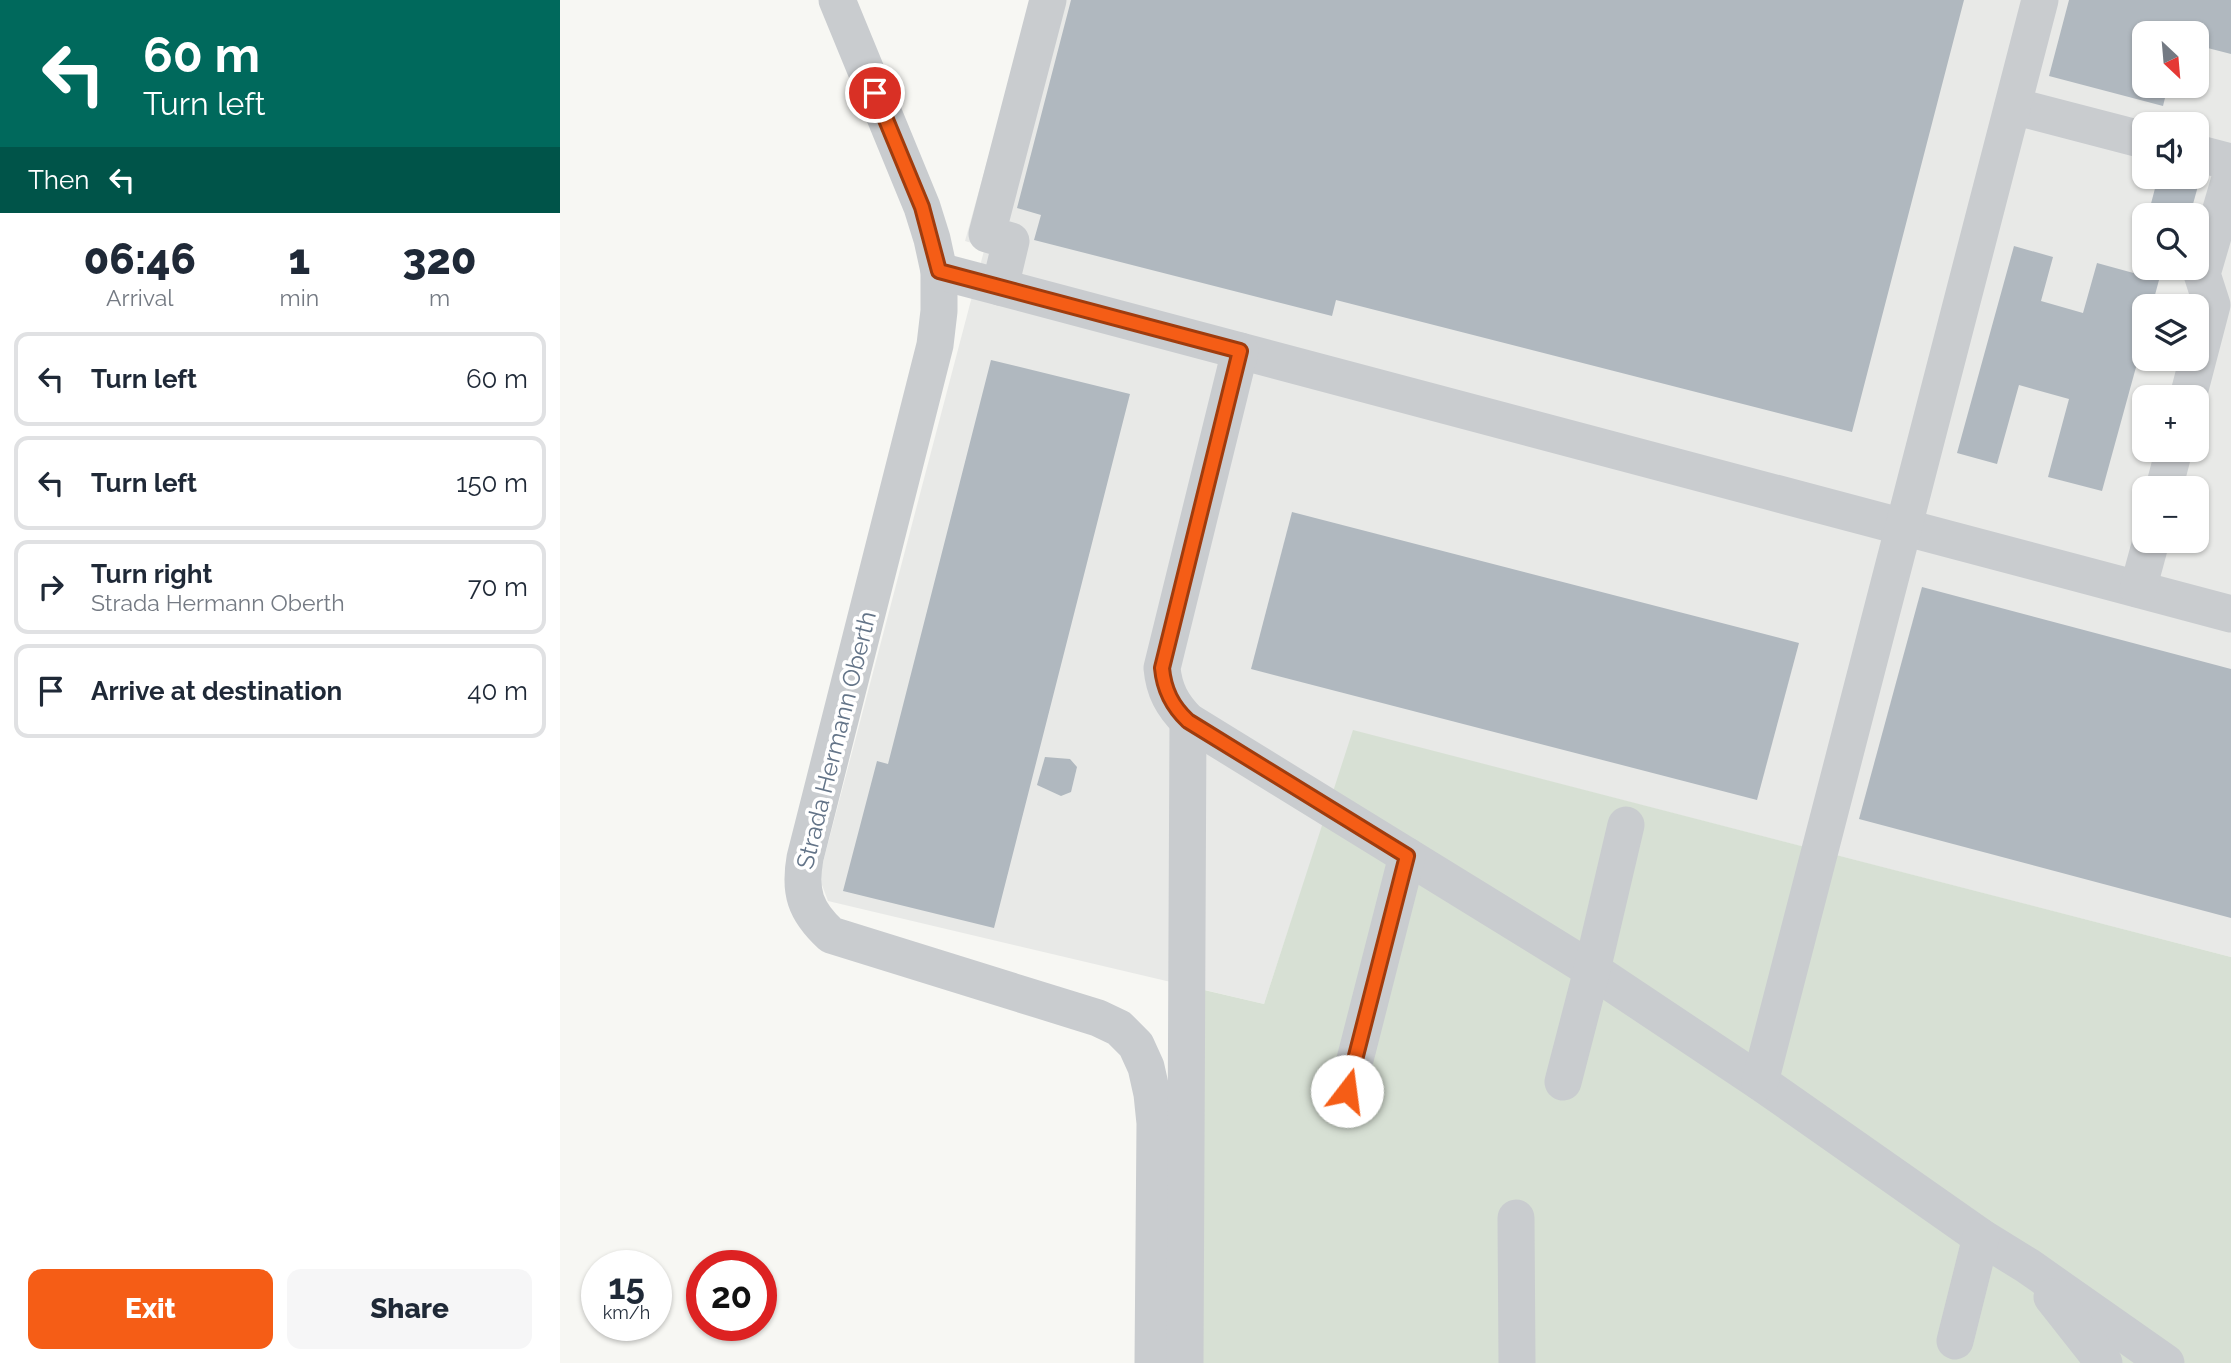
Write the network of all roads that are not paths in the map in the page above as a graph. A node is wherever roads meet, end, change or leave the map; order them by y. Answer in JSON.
{"nodes":[{"id":1,"x":837,"y":0,"type":"edge"},
{"id":2,"x":2040,"y":0,"type":"edge"},
{"id":3,"x":1039,"y":2,"type":"edge"},
{"id":4,"x":2012,"y":106,"type":"junction"},
{"id":5,"x":2132,"y":137,"type":"edge"},
{"id":6,"x":2209,"y":156,"type":"edge"},
{"id":7,"x":2231,"y":162,"type":"edge"},
{"id":8,"x":2231,"y":175,"type":"edge"},
{"id":9,"x":939,"y":271,"type":"junction"},
{"id":10,"x":999,"y":287,"type":"junction"},
{"id":11,"x":1240,"y":351,"type":"junction"},
{"id":12,"x":2191,"y":385,"type":"edge"},
{"id":13,"x":1904,"y":527,"type":"junction"},
{"id":14,"x":2148,"y":553,"type":"edge"},
{"id":15,"x":2138,"y":589,"type":"junction"},
{"id":16,"x":2231,"y":614,"type":"edge"},
{"id":17,"x":1188,"y":721,"type":"junction"},
{"id":18,"x":1626,"y":825,"type":"dead end"},
{"id":19,"x":1407,"y":856,"type":"junction"},
{"id":20,"x":1592,"y":970,"type":"junction"},
{"id":21,"x":1563,"y":1082,"type":"dead end"},
{"id":22,"x":1760,"y":1082,"type":"junction"},
{"id":23,"x":1347,"y":1091,"type":"dead end"},
{"id":24,"x":1517,"y":1218,"type":"dead end"},
{"id":25,"x":1980,"y":1237,"type":"junction"},
{"id":26,"x":2028,"y":1266,"type":"junction"},
{"id":27,"x":1955,"y":1341,"type":"dead end"},
{"id":28,"x":1153,"y":1363,"type":"edge"},
{"id":29,"x":1185,"y":1363,"type":"edge"},
{"id":30,"x":1517,"y":1363,"type":"edge"},
{"id":31,"x":2104,"y":1363,"type":"edge"},
{"id":32,"x":2166,"y":1363,"type":"edge"}],
"edges":[{"from":1,"to":9,"type":"street","name":"Strada Hermann Oberth"},
{"from":2,"to":4,"type":"street"},
{"from":3,"to":10,"type":"street"},
{"from":4,"to":5,"type":"street"},
{"from":4,"to":13,"type":"street"},
{"from":6,"to":7,"type":"street"},
{"from":8,"to":12,"type":"street"},
{"from":9,"to":10,"type":"street"},
{"from":9,"to":28,"type":"street","name":"Strada Hermann Oberth"},
{"from":10,"to":11,"type":"street"},
{"from":11,"to":13,"type":"street"},
{"from":11,"to":17,"type":"street"},
{"from":13,"to":15,"type":"street"},
{"from":13,"to":22,"type":"street"},
{"from":14,"to":15,"type":"street"},
{"from":15,"to":16,"type":"street"},
{"from":17,"to":19,"type":"street"},
{"from":17,"to":29,"type":"street"},
{"from":18,"to":20,"type":"street"},
{"from":19,"to":20,"type":"street"},
{"from":19,"to":23,"type":"street"},
{"from":20,"to":21,"type":"street"},
{"from":20,"to":22,"type":"street"},
{"from":22,"to":25,"type":"street"},
{"from":24,"to":30,"type":"street"},
{"from":25,"to":26,"type":"street"},
{"from":25,"to":27,"type":"street"},
{"from":26,"to":31,"type":"street"},
{"from":26,"to":32,"type":"street"}]}
